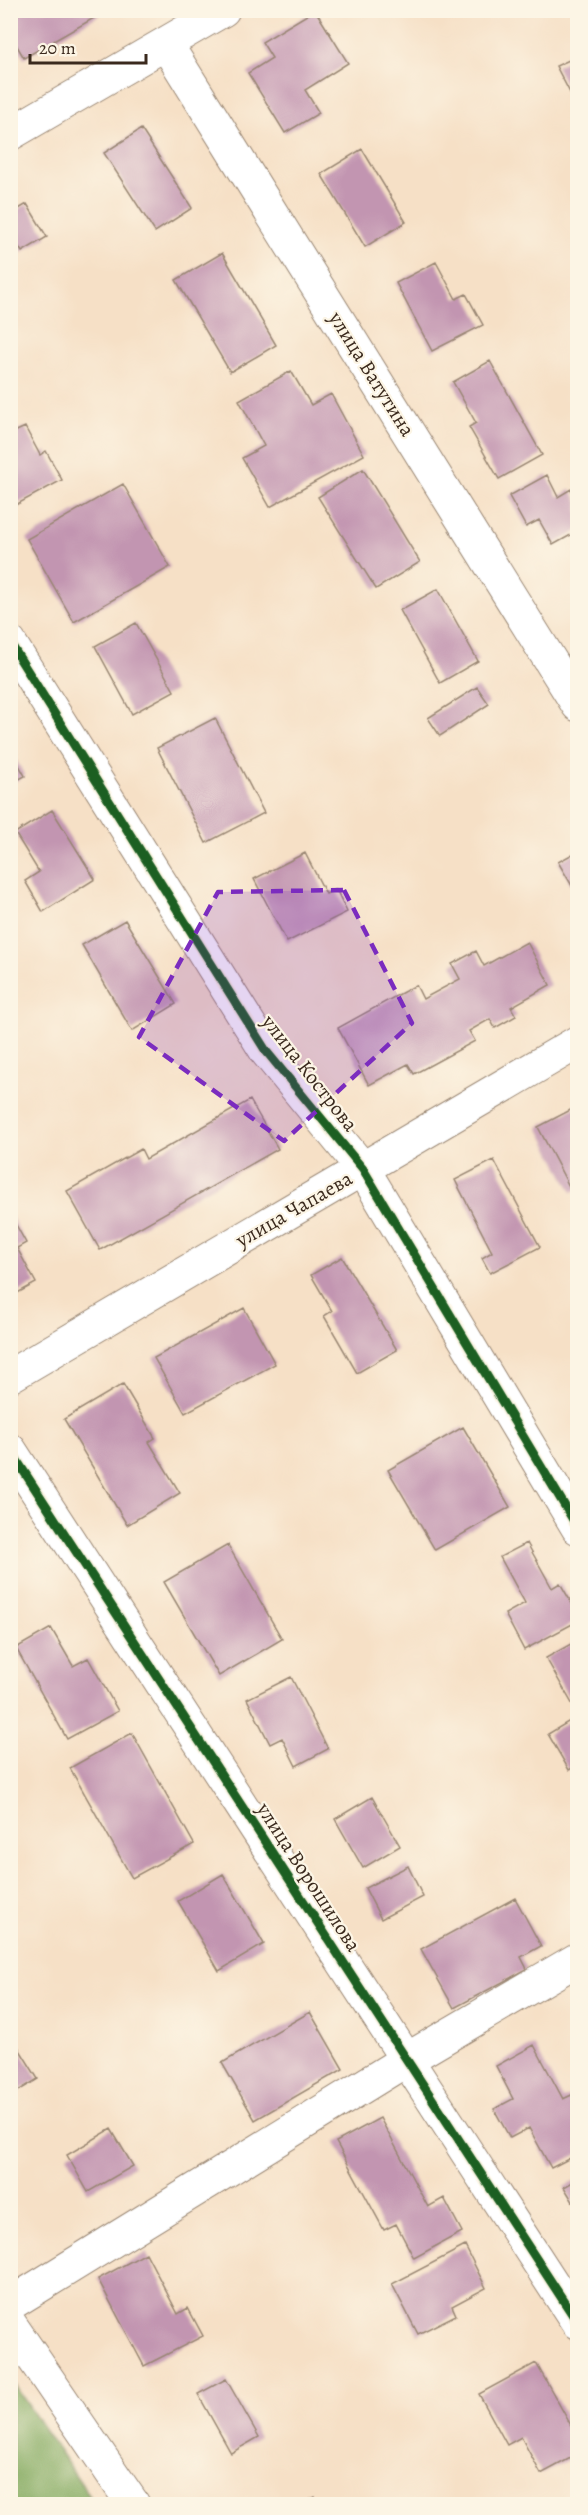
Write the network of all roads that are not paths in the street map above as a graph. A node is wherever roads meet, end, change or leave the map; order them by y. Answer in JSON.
{"nodes":[{"id":1,"x":223,"y":10,"type":"edge"},
{"id":2,"x":166,"y":44,"type":"junction"},
{"id":3,"x":10,"y":134,"type":"edge"},
{"id":4,"x":10,"y":643,"type":"edge"},
{"id":5,"x":578,"y":705,"type":"edge"},
{"id":6,"x":578,"y":1042,"type":"edge"},
{"id":7,"x":363,"y":1169,"type":"junction"},
{"id":8,"x":10,"y":1376,"type":"edge"},
{"id":9,"x":10,"y":1450,"type":"edge"},
{"id":10,"x":578,"y":1528,"type":"edge"},
{"id":11,"x":578,"y":1959,"type":"edge"},
{"id":12,"x":406,"y":2060,"type":"junction"},
{"id":13,"x":10,"y":2304,"type":"edge"},
{"id":14,"x":578,"y":2323,"type":"edge"},
{"id":15,"x":10,"y":2324,"type":"edge"},
{"id":16,"x":133,"y":2505,"type":"edge"}],
"edges":[{"from":1,"to":2,"type":"street"},
{"from":2,"to":3,"type":"street"},
{"from":2,"to":5,"type":"street","name":"улица Ватутина"},
{"from":4,"to":7,"type":"street","name":"улица Кострова"},
{"from":6,"to":7,"type":"street","name":"улица Чапаева"},
{"from":7,"to":8,"type":"street","name":"улица Чапаева"},
{"from":7,"to":10,"type":"street","name":"улица Кострова"},
{"from":9,"to":12,"type":"street","name":"улица Ворошилова"},
{"from":11,"to":12,"type":"street"},
{"from":12,"to":13,"type":"street"},
{"from":12,"to":14,"type":"street","name":"улица Ворошилова"},
{"from":15,"to":16,"type":"street"}]}
